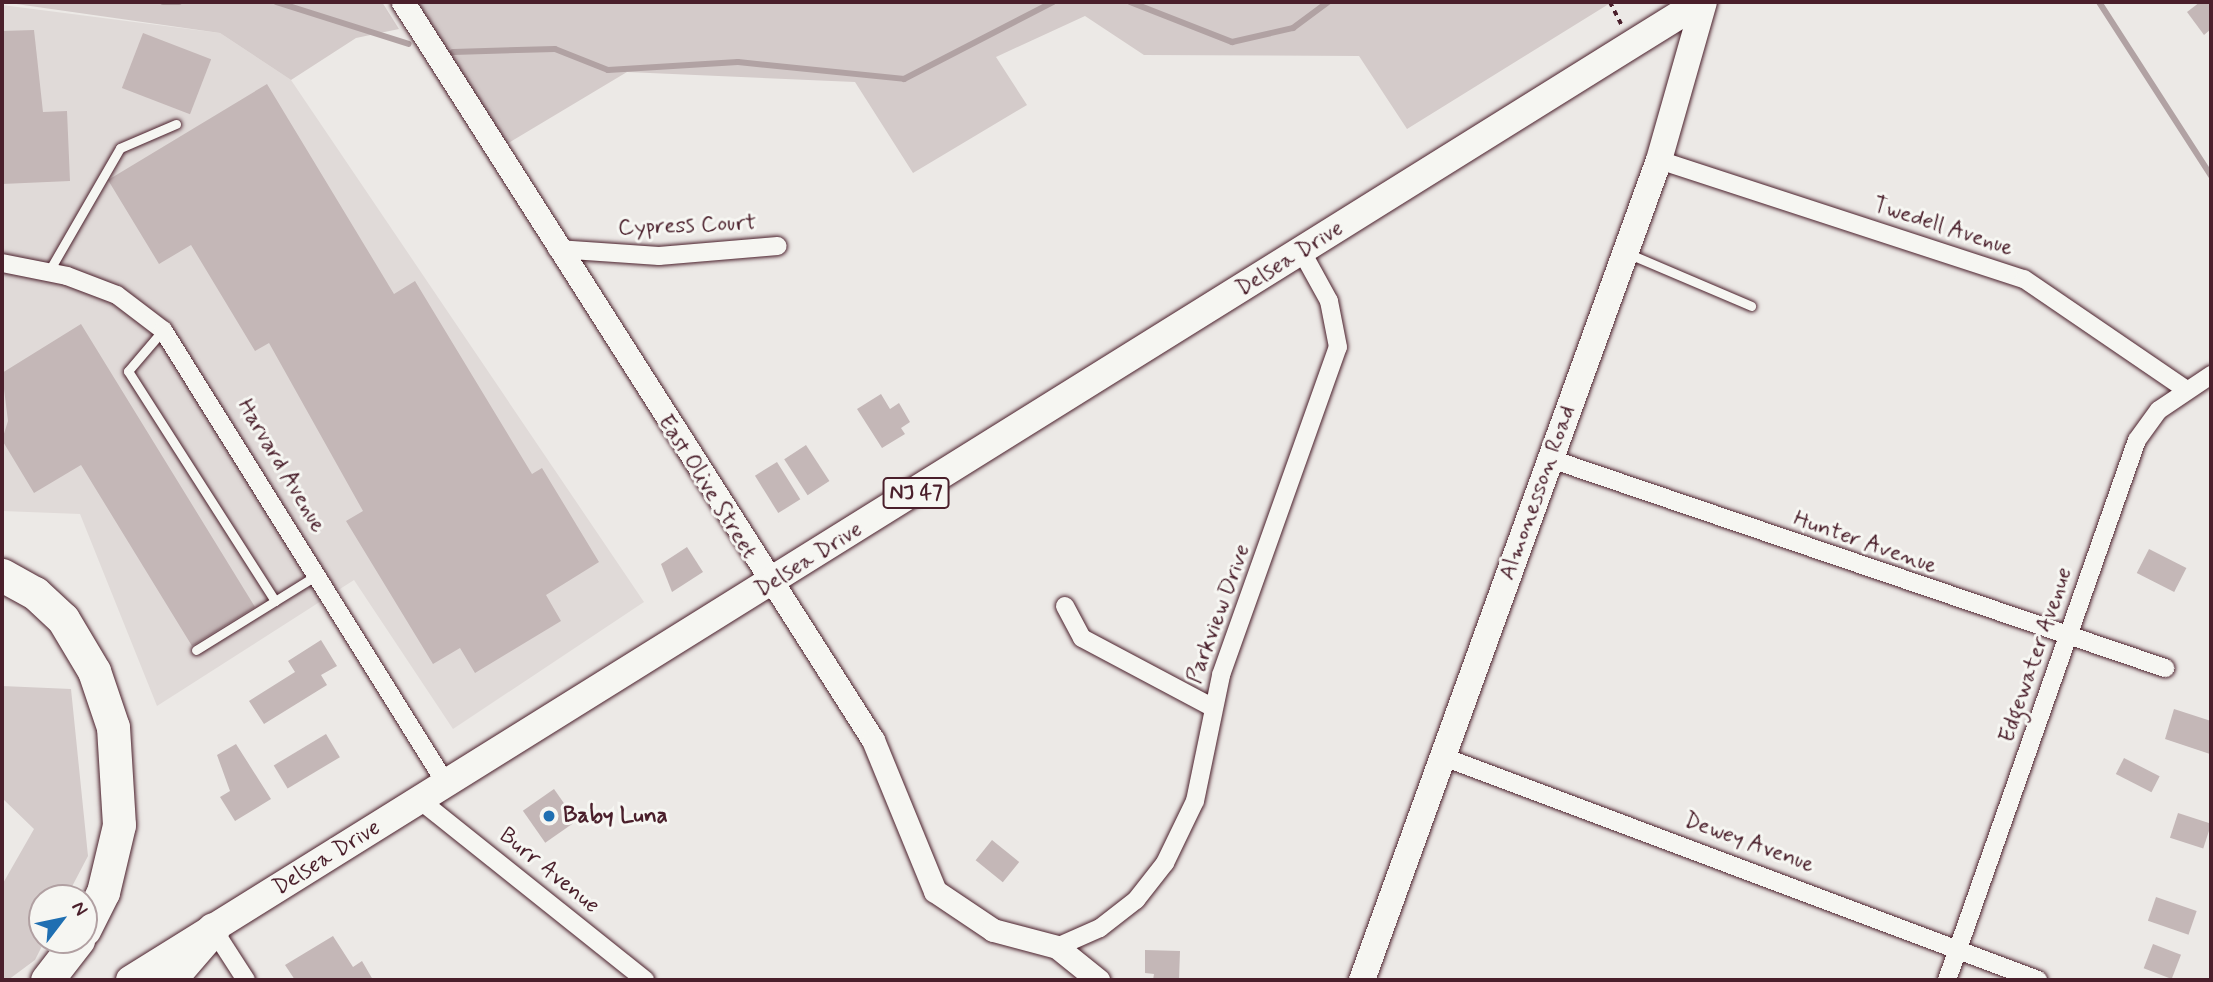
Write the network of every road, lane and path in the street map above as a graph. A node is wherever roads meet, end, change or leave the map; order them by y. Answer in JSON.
{"nodes":[{"id":1,"x":402,"y":2,"type":"edge"},
{"id":2,"x":1702,"y":2,"type":"edge"},
{"id":3,"x":176,"y":124,"type":"dead end"},
{"id":4,"x":1659,"y":160,"type":"junction"},
{"id":5,"x":778,"y":246,"type":"dead end"},
{"id":6,"x":557,"y":249,"type":"junction"},
{"id":7,"x":1302,"y":252,"type":"junction"},
{"id":8,"x":1625,"y":252,"type":"junction"},
{"id":9,"x":2,"y":263,"type":"edge"},
{"id":10,"x":49,"y":271,"type":"junction"},
{"id":11,"x":1751,"y":306,"type":"dead end"},
{"id":12,"x":163,"y":330,"type":"junction"},
{"id":13,"x":2211,"y":375,"type":"edge"},
{"id":14,"x":2187,"y":390,"type":"junction"},
{"id":15,"x":1551,"y":459,"type":"junction"},
{"id":16,"x":318,"y":574,"type":"junction"},
{"id":17,"x":2,"y":575,"type":"edge"},
{"id":18,"x":768,"y":585,"type":"junction"},
{"id":19,"x":275,"y":601,"type":"junction"},
{"id":20,"x":1065,"y":606,"type":"dead end"},
{"id":21,"x":2068,"y":640,"type":"junction"},
{"id":22,"x":196,"y":650,"type":"dead end"},
{"id":23,"x":2165,"y":668,"type":"dead end"},
{"id":24,"x":1212,"y":707,"type":"junction"},
{"id":25,"x":1441,"y":755,"type":"junction"},
{"id":26,"x":445,"y":782,"type":"junction"},
{"id":27,"x":421,"y":800,"type":"junction"},
{"id":28,"x":98,"y":902,"type":"edge"},
{"id":29,"x":213,"y":929,"type":"junction"},
{"id":30,"x":1959,"y":946,"type":"junction"},
{"id":31,"x":1057,"y":947,"type":"junction"},
{"id":32,"x":67,"y":954,"type":"edge"},
{"id":33,"x":47,"y":980,"type":"edge"},
{"id":34,"x":130,"y":980,"type":"edge"},
{"id":35,"x":169,"y":980,"type":"edge"},
{"id":36,"x":246,"y":980,"type":"edge"},
{"id":37,"x":645,"y":980,"type":"edge"},
{"id":38,"x":1098,"y":980,"type":"edge"},
{"id":39,"x":1362,"y":980,"type":"edge"},
{"id":40,"x":1947,"y":980,"type":"edge"},
{"id":41,"x":2038,"y":980,"type":"edge"}],
"edges":[{"from":1,"to":6,"type":"street","name":"East Olive Street"},
{"from":2,"to":4,"type":"main road","name":"Almonesson Road"},
{"from":2,"to":7,"type":"main road","name":"Delsea Drive","number":"NJ 47"},
{"from":3,"to":10,"type":"lane"},
{"from":4,"to":8,"type":"main road","name":"Almonesson Road"},
{"from":4,"to":14,"type":"street","name":"Twedell Avenue"},
{"from":5,"to":6,"type":"street","name":"Cypress Court"},
{"from":6,"to":18,"type":"street","name":"East Olive Street"},
{"from":7,"to":18,"type":"main road","name":"Delsea Drive","number":"NJ 47"},
{"from":7,"to":24,"type":"street","name":"Parkview Drive"},
{"from":8,"to":11,"type":"lane"},
{"from":8,"to":15,"type":"main road","name":"Almonesson Road"},
{"from":9,"to":10,"type":"street","name":"Harvard Avenue"},
{"from":10,"to":12,"type":"street","name":"Harvard Avenue"},
{"from":12,"to":16,"type":"street","name":"Harvard Avenue"},
{"from":12,"to":19,"type":"lane"},
{"from":13,"to":14,"type":"street","name":"Edgewater Avenue"},
{"from":14,"to":21,"type":"street","name":"Edgewater Avenue"},
{"from":15,"to":21,"type":"street","name":"Hunter Avenue"},
{"from":15,"to":25,"type":"main road","name":"Almonesson Road"},
{"from":16,"to":19,"type":"lane"},
{"from":16,"to":26,"type":"street","name":"Harvard Avenue"},
{"from":17,"to":28,"type":"highway"},
{"from":18,"to":26,"type":"main road","name":"Delsea Drive","number":"NJ 47"},
{"from":18,"to":31,"type":"street","name":"East Olive Street"},
{"from":19,"to":22,"type":"lane"},
{"from":20,"to":24,"type":"street"},
{"from":21,"to":23,"type":"street","name":"Hunter Avenue"},
{"from":21,"to":30,"type":"street","name":"Edgewater Avenue"},
{"from":24,"to":31,"type":"street","name":"Parkview Drive"},
{"from":25,"to":30,"type":"street","name":"Dewey Avenue"},
{"from":25,"to":39,"type":"main road","name":"Almonesson Road"},
{"from":26,"to":27,"type":"main road","name":"Delsea Drive","number":"NJ 47"},
{"from":27,"to":29,"type":"main road","name":"Delsea Drive","number":"NJ 47"},
{"from":27,"to":37,"type":"street","name":"Burr Avenue"},
{"from":29,"to":34,"type":"main road","name":"Delsea Drive","number":"NJ 47"},
{"from":29,"to":35,"type":"highway"},
{"from":29,"to":36,"type":"street"},
{"from":30,"to":40,"type":"street","name":"Edgewater Avenue"},
{"from":30,"to":41,"type":"street","name":"Dewey Avenue"},
{"from":31,"to":38,"type":"street","name":"East Olive Street"},
{"from":32,"to":33,"type":"highway"}]}
